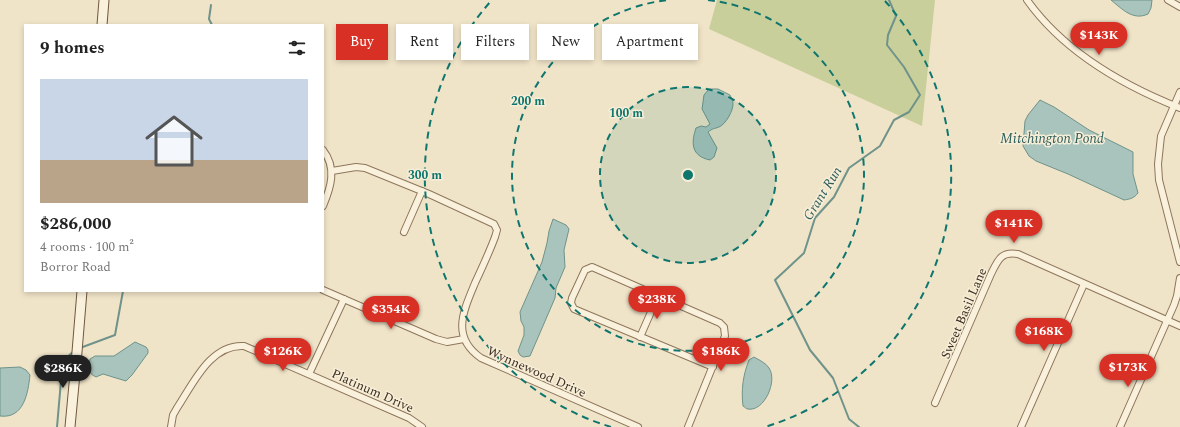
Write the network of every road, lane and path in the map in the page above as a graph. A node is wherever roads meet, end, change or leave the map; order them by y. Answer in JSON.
{"nodes":[{"id":1,"x":104,"y":0,"type":"edge"},
{"id":2,"x":1027,"y":0,"type":"edge"},
{"id":3,"x":1168,"y":0,"type":"edge"},
{"id":4,"x":1180,"y":7,"type":"edge"},
{"id":5,"x":102,"y":24,"type":"edge"},
{"id":6,"x":1180,"y":92,"type":"edge"},
{"id":7,"x":1177,"y":107,"type":"edge"},
{"id":8,"x":324,"y":152,"type":"edge"},
{"id":9,"x":332,"y":171,"type":"junction"},
{"id":10,"x":422,"y":191,"type":"junction"},
{"id":11,"x":324,"y":203,"type":"edge"},
{"id":12,"x":404,"y":232,"type":"dead end"},
{"id":13,"x":1180,"y":262,"type":"edge"},
{"id":14,"x":1180,"y":278,"type":"edge"},
{"id":15,"x":1084,"y":284,"type":"junction"},
{"id":16,"x":324,"y":290,"type":"edge"},
{"id":17,"x":82,"y":292,"type":"edge"},
{"id":18,"x":658,"y":296,"type":"junction"},
{"id":19,"x":344,"y":299,"type":"junction"},
{"id":20,"x":1167,"y":321,"type":"junction"},
{"id":21,"x":1180,"y":326,"type":"edge"},
{"id":22,"x":640,"y":336,"type":"junction"},
{"id":23,"x":464,"y":339,"type":"junction"},
{"id":24,"x":713,"y":367,"type":"junction"},
{"id":25,"x":309,"y":374,"type":"junction"},
{"id":26,"x":935,"y":403,"type":"dead end"},
{"id":27,"x":70,"y":427,"type":"edge"},
{"id":28,"x":171,"y":427,"type":"edge"},
{"id":29,"x":422,"y":427,"type":"edge"},
{"id":30,"x":638,"y":427,"type":"edge"},
{"id":31,"x":688,"y":427,"type":"edge"},
{"id":32,"x":1021,"y":427,"type":"edge"},
{"id":33,"x":1120,"y":427,"type":"edge"}],
"edges":[{"from":1,"to":5,"type":"street"},
{"from":2,"to":7,"type":"street"},
{"from":3,"to":4,"type":"street"},
{"from":6,"to":7,"type":"street"},
{"from":7,"to":13,"type":"street"},
{"from":8,"to":9,"type":"street"},
{"from":9,"to":10,"type":"street"},
{"from":9,"to":11,"type":"street"},
{"from":10,"to":12,"type":"street"},
{"from":10,"to":23,"type":"street"},
{"from":14,"to":20,"type":"street"},
{"from":15,"to":20,"type":"street","name":"Sweet Basil Lane"},
{"from":15,"to":26,"type":"street","name":"Sweet Basil Lane"},
{"from":15,"to":32,"type":"street"},
{"from":16,"to":19,"type":"street"},
{"from":17,"to":27,"type":"street"},
{"from":18,"to":22,"type":"street"},
{"from":18,"to":22,"type":"street"},
{"from":18,"to":24,"type":"street"},
{"from":19,"to":23,"type":"street"},
{"from":19,"to":25,"type":"street"},
{"from":20,"to":21,"type":"street","name":"Sweet Basil Lane"},
{"from":20,"to":33,"type":"street"},
{"from":22,"to":24,"type":"street"},
{"from":23,"to":30,"type":"street","name":"Wynnewood Drive"},
{"from":24,"to":31,"type":"street"},
{"from":25,"to":28,"type":"street","name":"Platinum Drive"},
{"from":25,"to":29,"type":"street","name":"Platinum Drive"}]}
